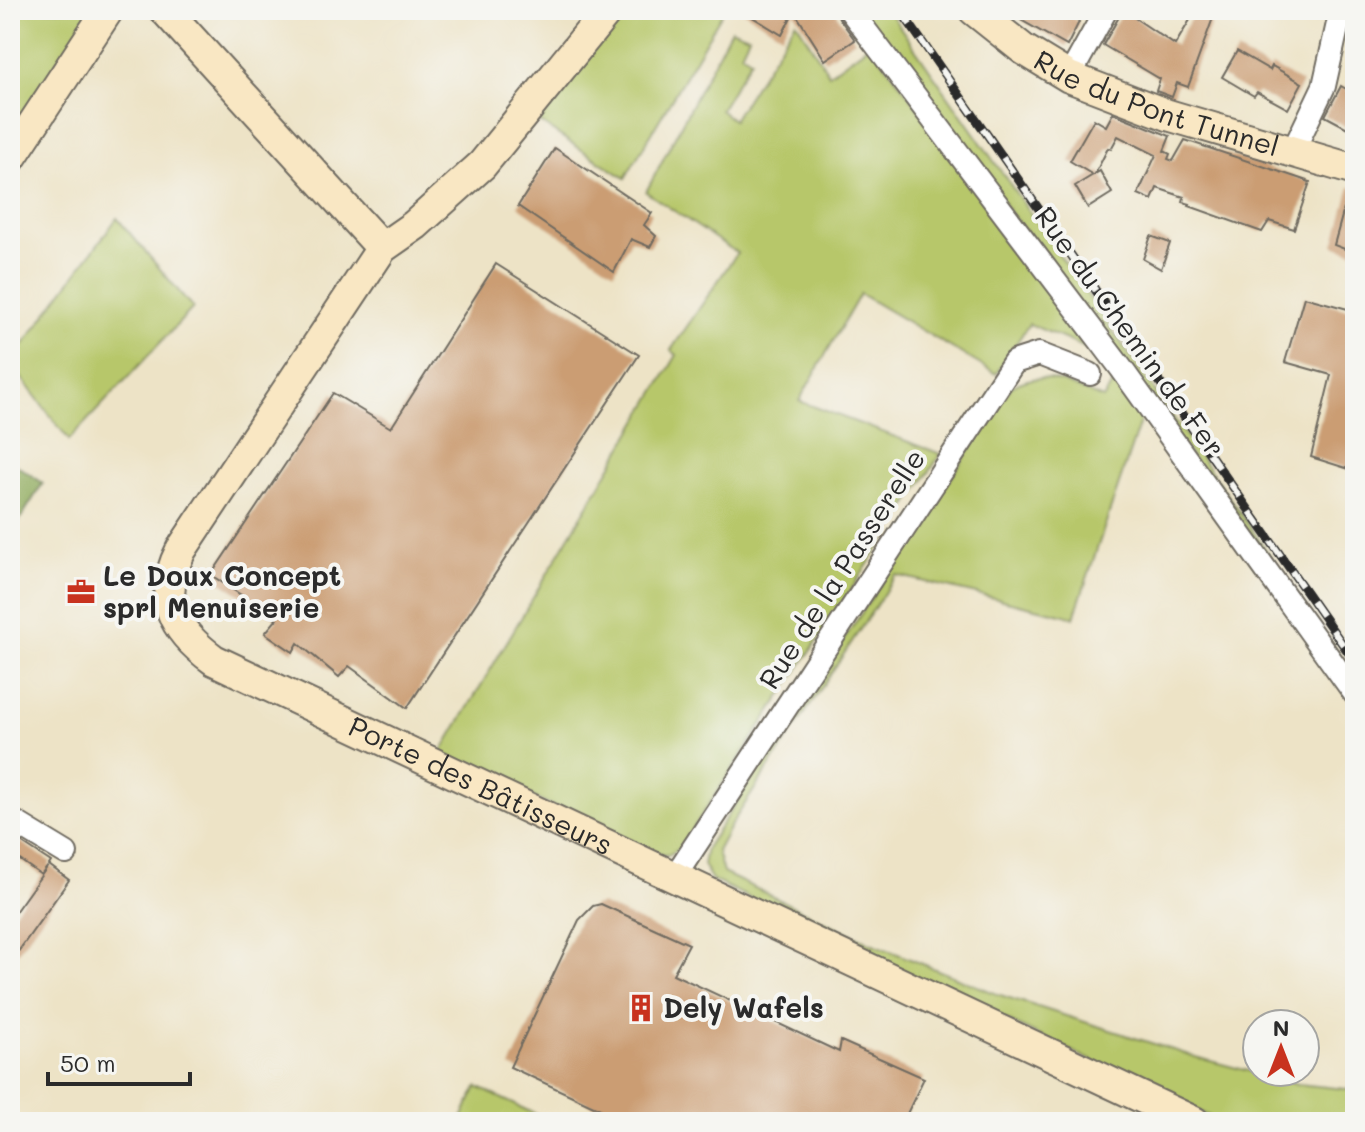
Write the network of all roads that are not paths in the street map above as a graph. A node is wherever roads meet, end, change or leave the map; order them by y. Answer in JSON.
{"nodes":[{"id":1,"x":108,"y":10,"type":"edge"},
{"id":2,"x":165,"y":10,"type":"edge"},
{"id":3,"x":608,"y":10,"type":"edge"},
{"id":4,"x":850,"y":10,"type":"edge"},
{"id":5,"x":974,"y":10,"type":"edge"},
{"id":6,"x":1106,"y":10,"type":"edge"},
{"id":7,"x":1341,"y":10,"type":"edge"},
{"id":8,"x":1069,"y":77,"type":"junction"},
{"id":9,"x":1293,"y":151,"type":"junction"},
{"id":10,"x":10,"y":159,"type":"edge"},
{"id":11,"x":1355,"y":170,"type":"edge"},
{"id":12,"x":382,"y":248,"type":"junction"},
{"id":13,"x":1090,"y":374,"type":"dead end"},
{"id":14,"x":1355,"y":694,"type":"edge"},
{"id":15,"x":10,"y":819,"type":"edge"},
{"id":16,"x":66,"y":853,"type":"dead end"},
{"id":17,"x":675,"y":876,"type":"junction"},
{"id":18,"x":1194,"y":1122,"type":"edge"}],
"edges":[{"from":1,"to":10,"type":"street"},
{"from":2,"to":12,"type":"street"},
{"from":3,"to":12,"type":"street","name":"Porte des Bâtisseurs"},
{"from":4,"to":14,"type":"street","name":"Rue du Chemin de Fer"},
{"from":5,"to":8,"type":"street","name":"Rue du Pont Tunnel"},
{"from":6,"to":8,"type":"street"},
{"from":7,"to":9,"type":"street"},
{"from":8,"to":9,"type":"street","name":"Rue du Pont Tunnel"},
{"from":9,"to":11,"type":"street","name":"Rue du Pont Tunnel"},
{"from":12,"to":17,"type":"street","name":"Porte des Bâtisseurs"},
{"from":13,"to":17,"type":"street","name":"Rue de la Passerelle"},
{"from":15,"to":16,"type":"street"},
{"from":17,"to":18,"type":"street","name":"Porte des Bâtisseurs"}]}
